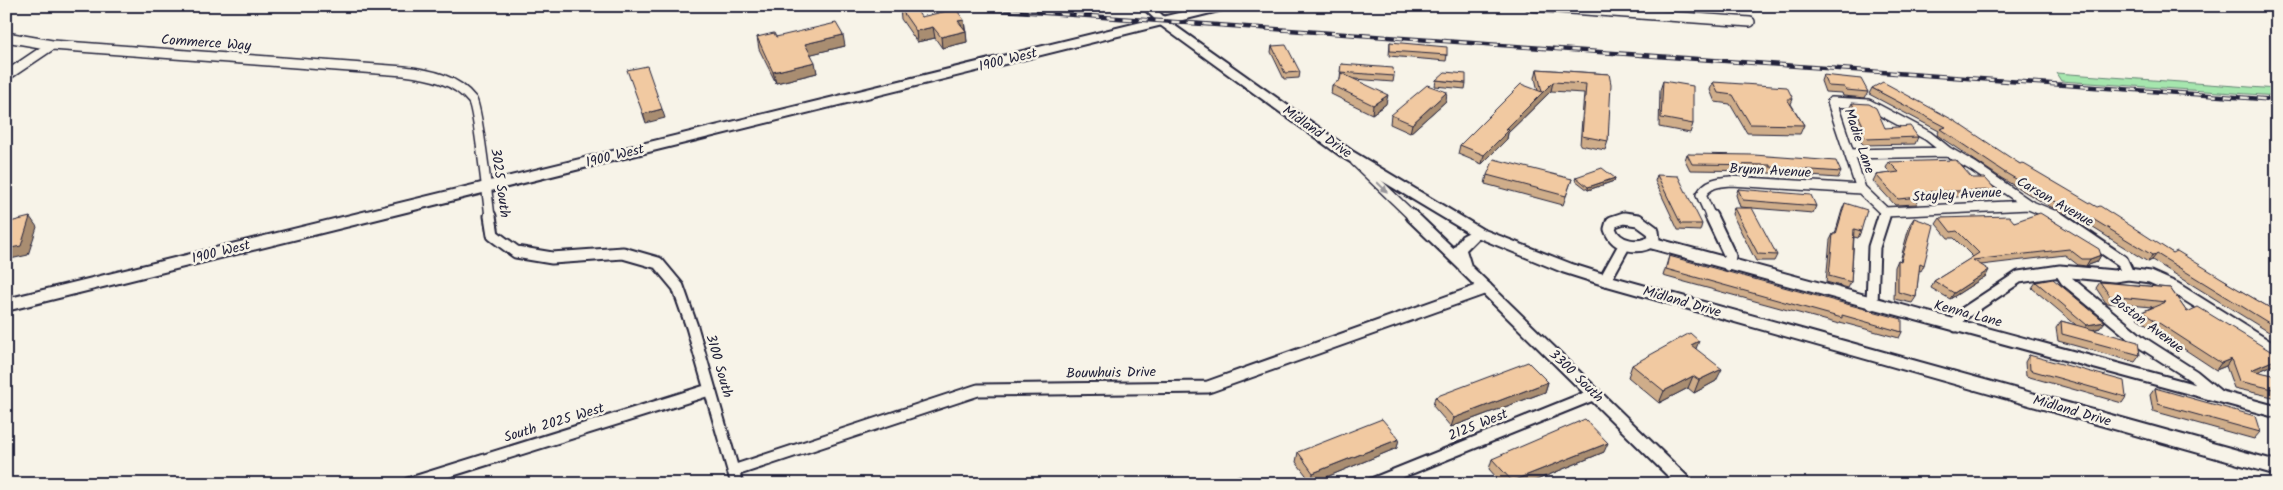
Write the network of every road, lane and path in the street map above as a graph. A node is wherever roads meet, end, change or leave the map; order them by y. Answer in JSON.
{"nodes":[{"id":1,"x":1146,"y":6,"type":"edge"},
{"id":2,"x":1223,"y":6,"type":"edge"},
{"id":3,"x":1530,"y":6,"type":"edge"},
{"id":4,"x":1164,"y":22,"type":"junction"},
{"id":5,"x":1750,"y":22,"type":"dead end"},
{"id":6,"x":6,"y":37,"type":"edge"},
{"id":7,"x":52,"y":45,"type":"junction"},
{"id":8,"x":404,"y":71,"type":"joint"},
{"id":9,"x":6,"y":76,"type":"edge"},
{"id":10,"x":1868,"y":104,"type":"joint"},
{"id":11,"x":1948,"y":152,"type":"junction"},
{"id":12,"x":1347,"y":154,"type":"junction"},
{"id":13,"x":1849,"y":154,"type":"junction"},
{"id":14,"x":486,"y":188,"type":"junction"},
{"id":15,"x":1861,"y":189,"type":"junction"},
{"id":16,"x":2029,"y":205,"type":"junction"},
{"id":17,"x":1885,"y":212,"type":"junction"},
{"id":18,"x":1477,"y":232,"type":"junction"},
{"id":19,"x":1652,"y":243,"type":"junction"},
{"id":20,"x":1625,"y":244,"type":"junction"},
{"id":21,"x":658,"y":263,"type":"joint"},
{"id":22,"x":1728,"y":265,"type":"junction"},
{"id":23,"x":1465,"y":268,"type":"junction"},
{"id":24,"x":2060,"y":271,"type":"junction"},
{"id":25,"x":2128,"y":274,"type":"junction"},
{"id":26,"x":1605,"y":280,"type":"junction"},
{"id":27,"x":1486,"y":288,"type":"junction"},
{"id":28,"x":1872,"y":304,"type":"junction"},
{"id":29,"x":6,"y":305,"type":"edge"},
{"id":30,"x":1956,"y":326,"type":"junction"},
{"id":31,"x":2277,"y":352,"type":"edge"},
{"id":32,"x":709,"y":390,"type":"junction"},
{"id":33,"x":1595,"y":394,"type":"junction"},
{"id":34,"x":2220,"y":397,"type":"junction"},
{"id":35,"x":2276,"y":414,"type":"edge"},
{"id":36,"x":2277,"y":468,"type":"edge"},
{"id":37,"x":733,"y":471,"type":"junction"},
{"id":38,"x":408,"y":484,"type":"edge"},
{"id":39,"x":737,"y":484,"type":"edge"},
{"id":40,"x":1372,"y":484,"type":"edge"},
{"id":41,"x":1687,"y":484,"type":"edge"}],
"edges":[{"from":1,"to":4,"type":"street","name":"Midland Drive"},
{"from":2,"to":4,"type":"main road","name":"1900 West"},
{"from":3,"to":5,"type":"street"},
{"from":4,"to":12,"type":"main road","name":"Midland Drive"},
{"from":4,"to":14,"type":"main road","name":"1900 West"},
{"from":6,"to":7,"type":"street","name":"Commerce Way"},
{"from":7,"to":8,"type":"street","name":"Commerce Way"},
{"from":7,"to":9,"type":"street"},
{"from":8,"to":14,"type":"street","name":"3025 South"},
{"from":10,"to":11,"type":"street","name":"Carson Avenue"},
{"from":10,"to":13,"type":"street","name":"Madie Lane"},
{"from":11,"to":13,"type":"street"},
{"from":11,"to":16,"type":"street","name":"Carson Avenue"},
{"from":12,"to":18,"type":"main road","name":"Midland Drive"},
{"from":12,"to":23,"type":"street","name":"3300 South","one_way":true},
{"from":13,"to":15,"type":"street","name":"Madie Lane"},
{"from":14,"to":21,"type":"street","name":"3025 South"},
{"from":14,"to":29,"type":"main road","name":"1900 West"},
{"from":15,"to":17,"type":"street","name":"Madie Lane"},
{"from":15,"to":22,"type":"street","name":"Brynn Avenue"},
{"from":16,"to":17,"type":"street","name":"Stayley Avenue"},
{"from":16,"to":25,"type":"street","name":"Carson Avenue"},
{"from":17,"to":28,"type":"street"},
{"from":18,"to":23,"type":"street"},
{"from":18,"to":26,"type":"main road","name":"Midland Drive"},
{"from":19,"to":20,"type":"street","name":"Kenna Lane"},
{"from":19,"to":20,"type":"street"},
{"from":19,"to":22,"type":"street","name":"Kenna Lane"},
{"from":20,"to":26,"type":"street"},
{"from":21,"to":32,"type":"street","name":"3100 South"},
{"from":22,"to":28,"type":"street","name":"Kenna Lane"},
{"from":23,"to":27,"type":"street","name":"3300 South"},
{"from":24,"to":25,"type":"street"},
{"from":24,"to":30,"type":"street"},
{"from":24,"to":34,"type":"street","name":"Boston Avenue"},
{"from":25,"to":31,"type":"street"},
{"from":26,"to":36,"type":"main road","name":"Midland Drive"},
{"from":27,"to":33,"type":"street","name":"3300 South"},
{"from":27,"to":37,"type":"street","name":"Bouwhuis Drive"},
{"from":28,"to":30,"type":"street","name":"Kenna Lane"},
{"from":30,"to":34,"type":"street","name":"Kenna Lane"},
{"from":32,"to":37,"type":"street","name":"3100 South"},
{"from":32,"to":38,"type":"street","name":"South 2025 West"},
{"from":33,"to":40,"type":"street","name":"2125 West"},
{"from":33,"to":41,"type":"street","name":"3300 South"},
{"from":34,"to":35,"type":"street","name":"Kenna Lane"},
{"from":37,"to":39,"type":"street","name":"3100 South"}]}
